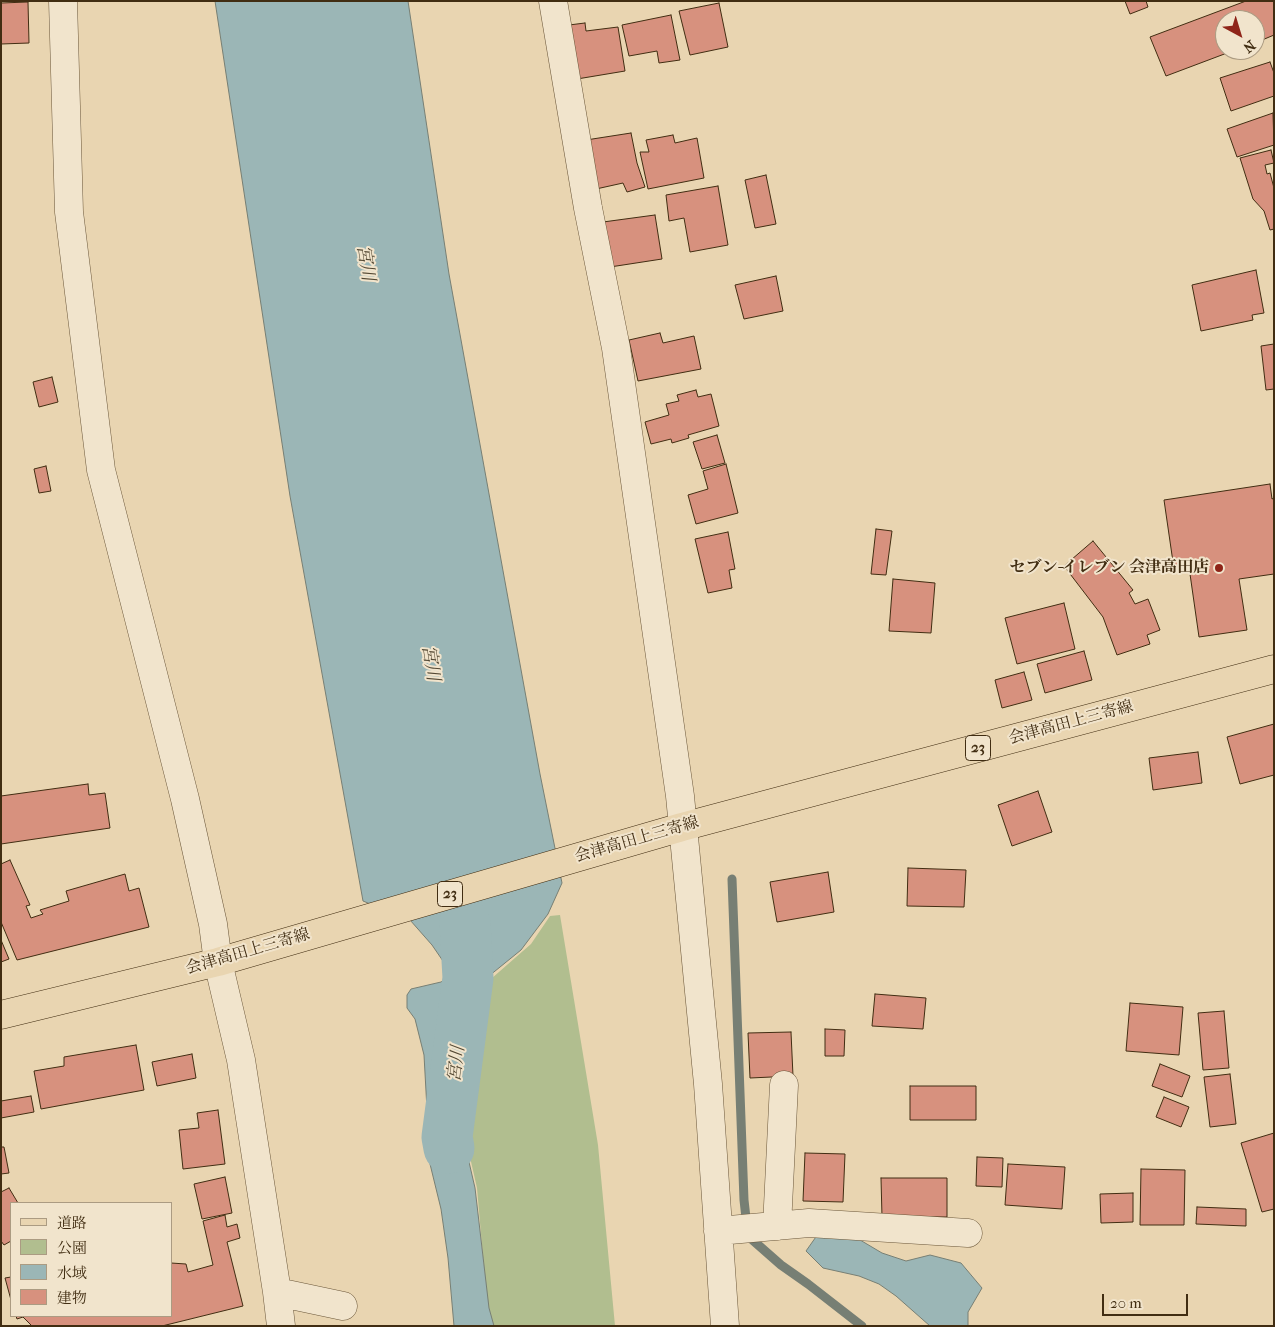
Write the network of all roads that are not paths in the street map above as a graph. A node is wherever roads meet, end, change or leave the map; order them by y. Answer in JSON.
{"nodes":[{"id":1,"x":63,"y":1,"type":"edge"},
{"id":2,"x":553,"y":1,"type":"edge"},
{"id":3,"x":1274,"y":670,"type":"edge"},
{"id":4,"x":682,"y":827,"type":"junction"},
{"id":5,"x":218,"y":962,"type":"junction"},
{"id":6,"x":1,"y":1015,"type":"edge"},
{"id":7,"x":784,"y":1085,"type":"dead end"},
{"id":8,"x":777,"y":1226,"type":"junction"},
{"id":9,"x":718,"y":1231,"type":"junction"},
{"id":10,"x":968,"y":1233,"type":"dead end"},
{"id":11,"x":277,"y":1292,"type":"junction"},
{"id":12,"x":343,"y":1306,"type":"dead end"},
{"id":13,"x":281,"y":1326,"type":"edge"},
{"id":14,"x":725,"y":1326,"type":"edge"}],
"edges":[{"from":1,"to":5,"type":"street"},
{"from":2,"to":4,"type":"street"},
{"from":3,"to":4,"type":"main road","name":"会津高田上三寄線","number":"23"},
{"from":4,"to":5,"type":"main road","name":"会津高田上三寄線","number":"23"},
{"from":4,"to":9,"type":"street"},
{"from":5,"to":6,"type":"main road","name":"会津高田上三寄線","number":"23"},
{"from":5,"to":11,"type":"street"},
{"from":7,"to":8,"type":"street"},
{"from":8,"to":9,"type":"street"},
{"from":8,"to":10,"type":"street"},
{"from":9,"to":14,"type":"street"},
{"from":11,"to":12,"type":"street"},
{"from":11,"to":13,"type":"street"}]}
